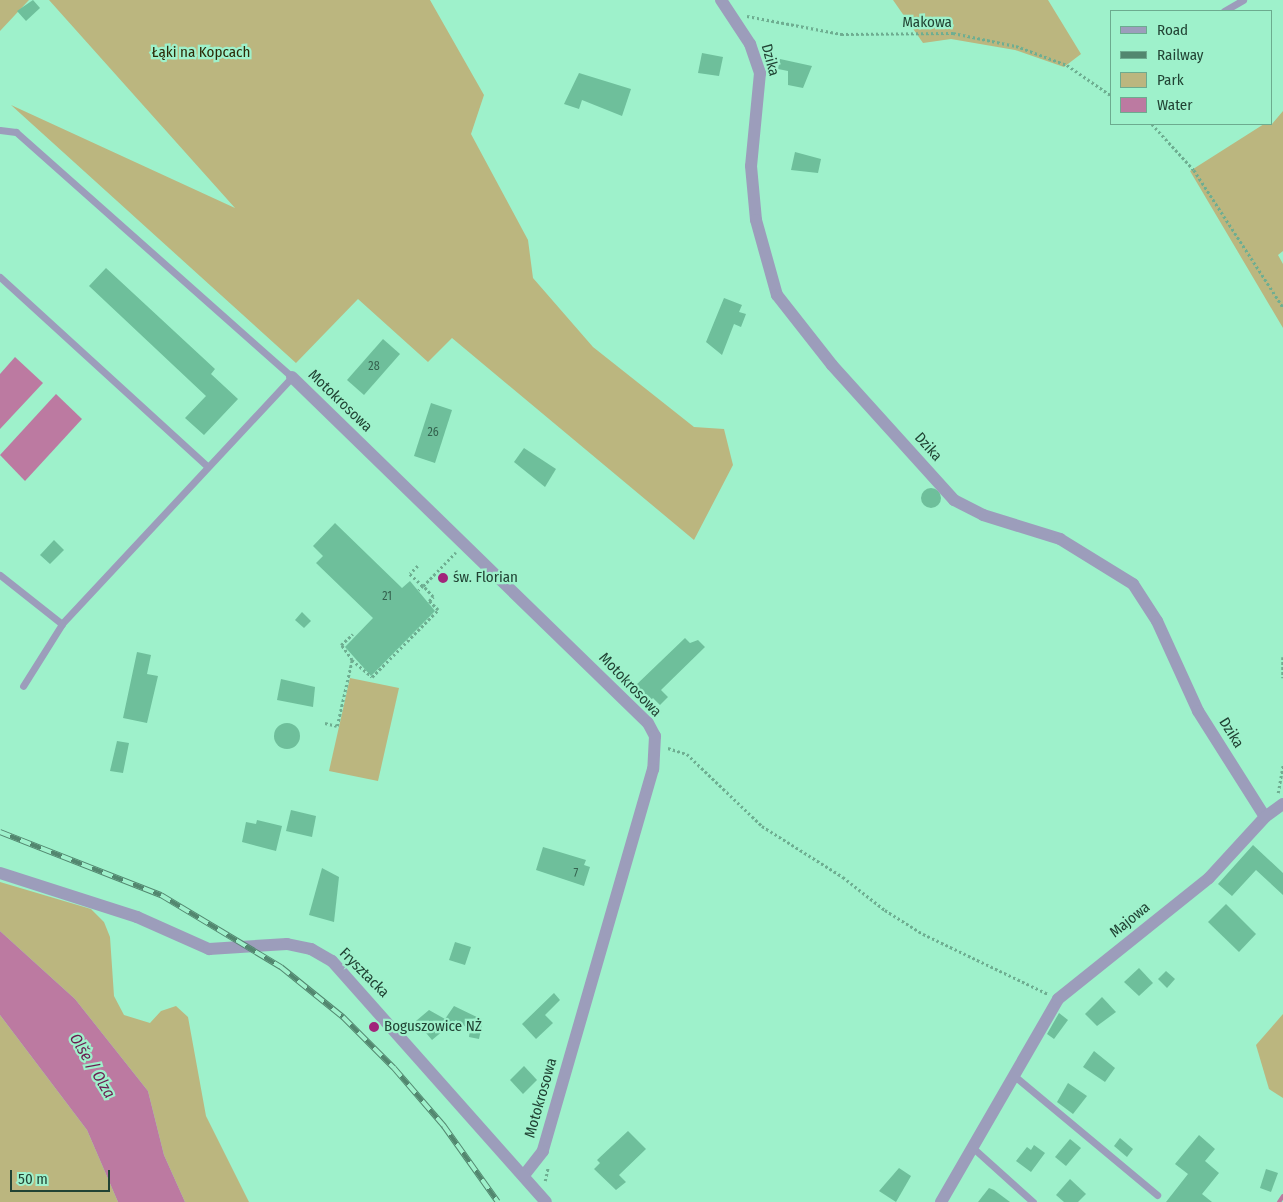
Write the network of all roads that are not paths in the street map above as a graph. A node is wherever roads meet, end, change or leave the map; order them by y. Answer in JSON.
{"nodes":[{"id":1,"x":720,"y":0,"type":"edge"},
{"id":2,"x":1242,"y":0,"type":"edge"},
{"id":3,"x":1226,"y":10,"type":"edge"},
{"id":4,"x":0,"y":130,"type":"edge"},
{"id":5,"x":0,"y":277,"type":"edge"},
{"id":6,"x":292,"y":377,"type":"junction"},
{"id":7,"x":206,"y":465,"type":"junction"},
{"id":8,"x":0,"y":575,"type":"edge"},
{"id":9,"x":62,"y":624,"type":"junction"},
{"id":10,"x":23,"y":686,"type":"dead end"},
{"id":11,"x":1279,"y":807,"type":"edge"},
{"id":12,"x":1264,"y":817,"type":"junction"},
{"id":13,"x":0,"y":873,"type":"edge"},
{"id":14,"x":1012,"y":1074,"type":"junction"},
{"id":15,"x":972,"y":1147,"type":"junction"},
{"id":16,"x":524,"y":1174,"type":"junction"},
{"id":17,"x":1157,"y":1195,"type":"dead end"},
{"id":18,"x":548,"y":1196,"type":"edge"},
{"id":19,"x":940,"y":1202,"type":"edge"},
{"id":20,"x":1033,"y":1202,"type":"edge"}],
"edges":[{"from":1,"to":12,"type":"street","name":"Dzika"},
{"from":2,"to":3,"type":"lane"},
{"from":4,"to":6,"type":"lane"},
{"from":5,"to":7,"type":"lane"},
{"from":6,"to":7,"type":"lane"},
{"from":6,"to":16,"type":"street","name":"Motokrosowa"},
{"from":7,"to":9,"type":"lane"},
{"from":8,"to":9,"type":"lane"},
{"from":9,"to":10,"type":"lane"},
{"from":11,"to":12,"type":"street","name":"Majowa"},
{"from":12,"to":14,"type":"street","name":"Majowa"},
{"from":13,"to":16,"type":"street","name":"Frysztacka"},
{"from":14,"to":15,"type":"street","name":"Majowa"},
{"from":14,"to":17,"type":"lane"},
{"from":15,"to":19,"type":"street","name":"Majowa"},
{"from":15,"to":20,"type":"lane"},
{"from":16,"to":18,"type":"street","name":"Frysztacka"}]}
